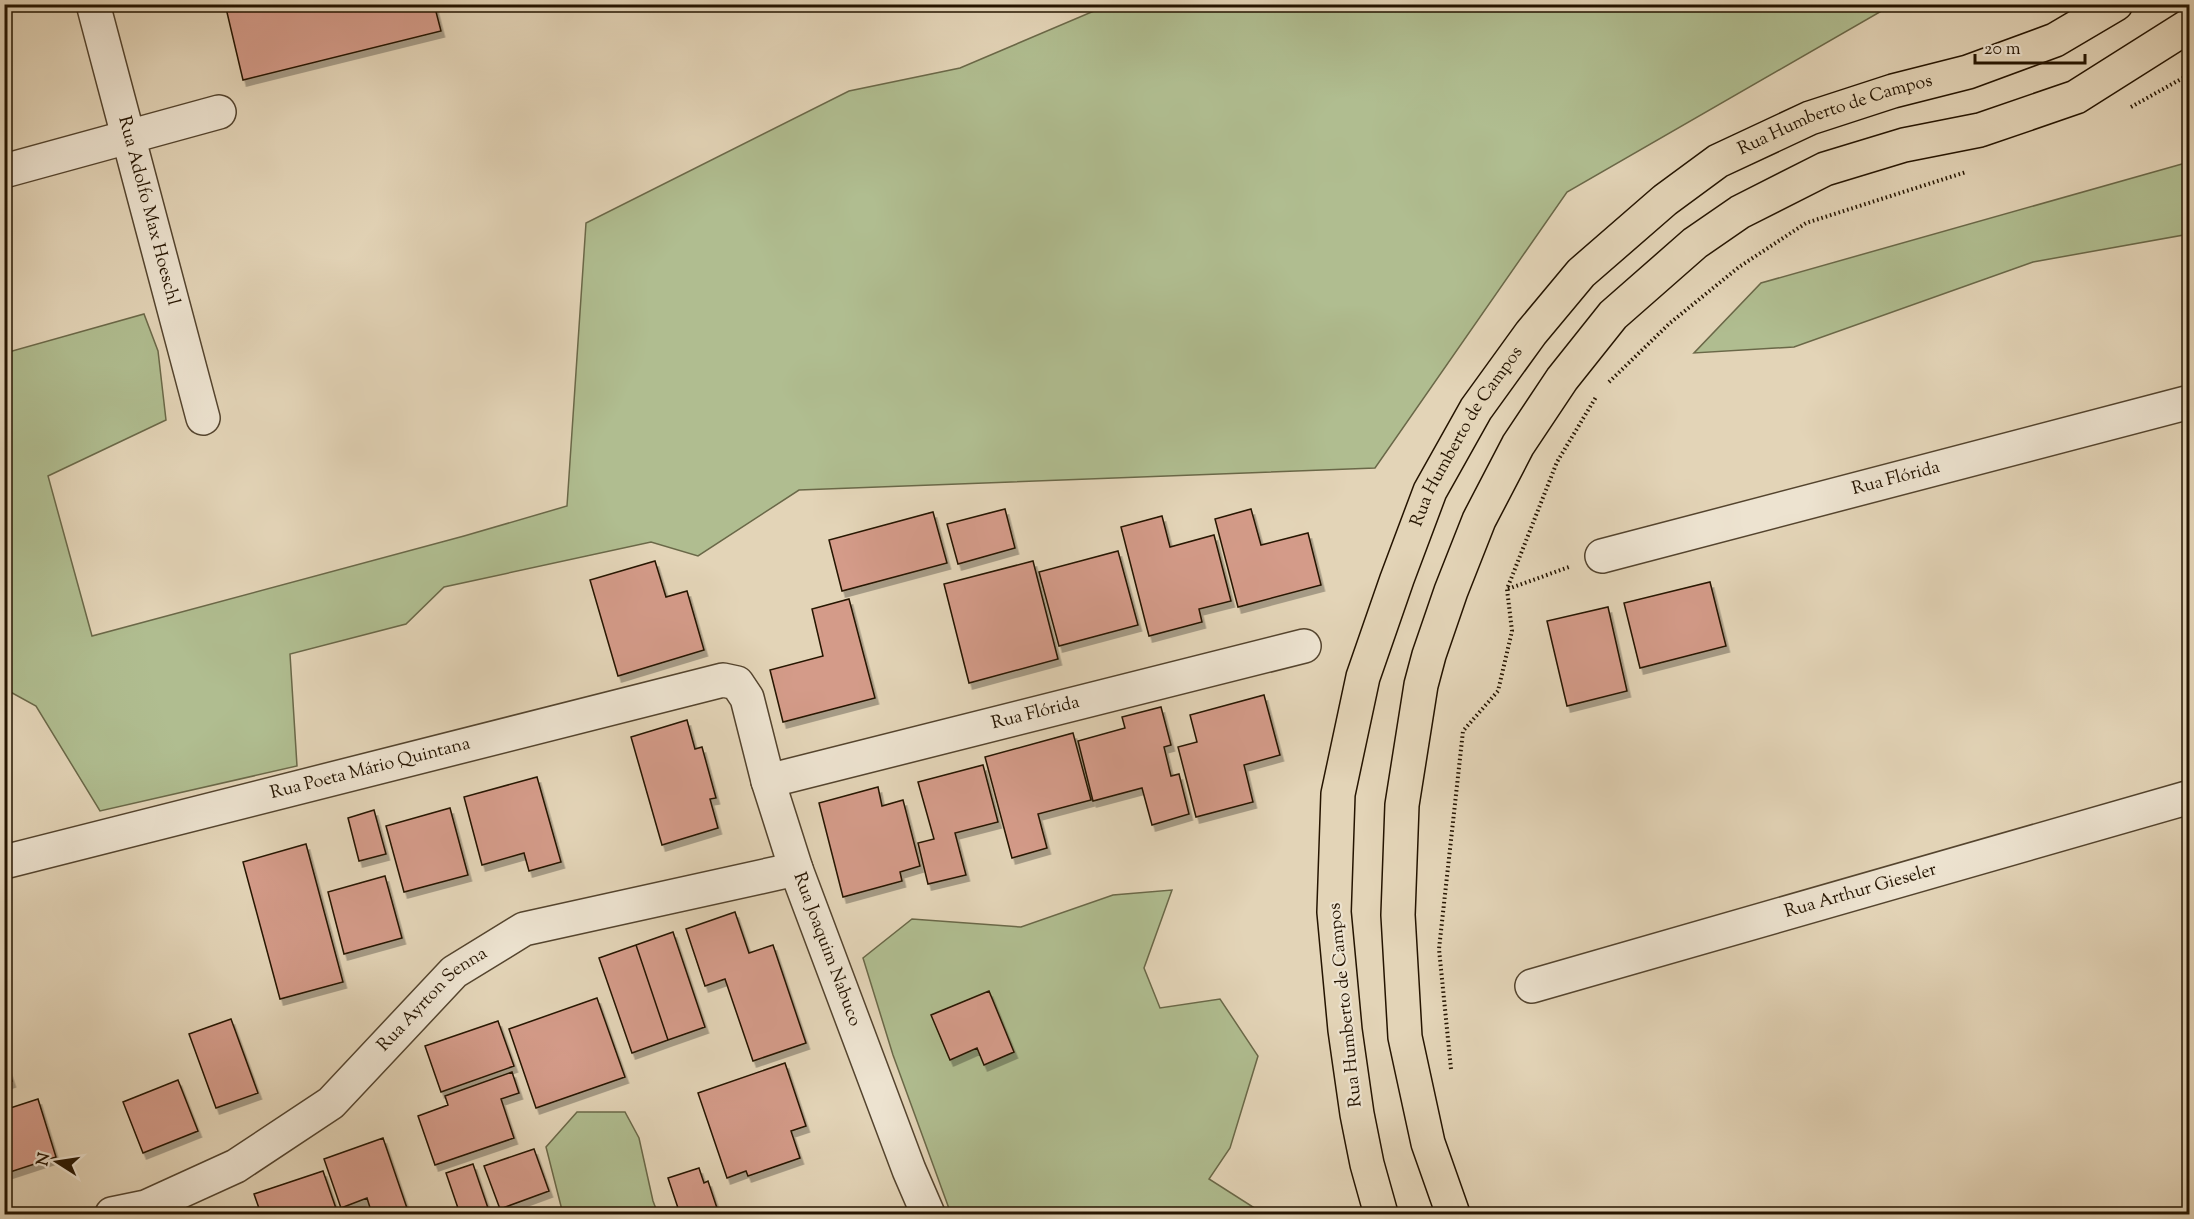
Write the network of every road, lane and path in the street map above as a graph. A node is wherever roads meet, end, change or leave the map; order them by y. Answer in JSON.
{"nodes":[{"id":1,"x":93,"y":4,"type":"edge"},
{"id":2,"x":2116,"y":4,"type":"edge"},
{"id":3,"x":2190,"y":25,"type":"edge"},
{"id":4,"x":219,"y":112,"type":"dead end"},
{"id":5,"x":128,"y":137,"type":"junction"},
{"id":6,"x":4,"y":171,"type":"edge"},
{"id":7,"x":2190,"y":402,"type":"edge"},
{"id":8,"x":203,"y":418,"type":"dead end"},
{"id":9,"x":1602,"y":556,"type":"joint"},
{"id":10,"x":1508,"y":589,"type":"dead end"},
{"id":11,"x":1304,"y":646,"type":"dead end"},
{"id":12,"x":737,"y":683,"type":"joint"},
{"id":13,"x":768,"y":781,"type":"junction"},
{"id":14,"x":2190,"y":797,"type":"edge"},
{"id":15,"x":4,"y":862,"type":"edge"},
{"id":16,"x":796,"y":869,"type":"junction"},
{"id":17,"x":1532,"y":986,"type":"dead end"},
{"id":18,"x":112,"y":1215,"type":"edge"},
{"id":19,"x":928,"y":1215,"type":"edge"},
{"id":20,"x":1381,"y":1215,"type":"edge"},
{"id":21,"x":1453,"y":1215,"type":"edge"}],
"edges":[{"from":1,"to":5,"type":"street","name":"Rua Adolfo Max Hoeschl"},
{"from":2,"to":20,"type":"main road","name":"Rua Humberto de Campos"},
{"from":3,"to":21,"type":"main road"},
{"from":4,"to":5,"type":"street"},
{"from":5,"to":6,"type":"street"},
{"from":5,"to":8,"type":"street","name":"Rua Adolfo Max Hoeschl"},
{"from":7,"to":9,"type":"street","name":"Rua Flórida"},
{"from":9,"to":10,"type":"path"},
{"from":11,"to":13,"type":"street","name":"Rua Flórida"},
{"from":12,"to":13,"type":"street","name":"Rua Joaquim Nabuco"},
{"from":12,"to":15,"type":"street","name":"Rua Poeta Mário Quintana"},
{"from":13,"to":16,"type":"street","name":"Rua Joaquim Nabuco"},
{"from":14,"to":17,"type":"street","name":"Rua Arthur Gieseler"},
{"from":16,"to":18,"type":"street","name":"Rua Ayrton Senna"},
{"from":16,"to":19,"type":"street","name":"Rua Joaquim Nabuco"}]}
